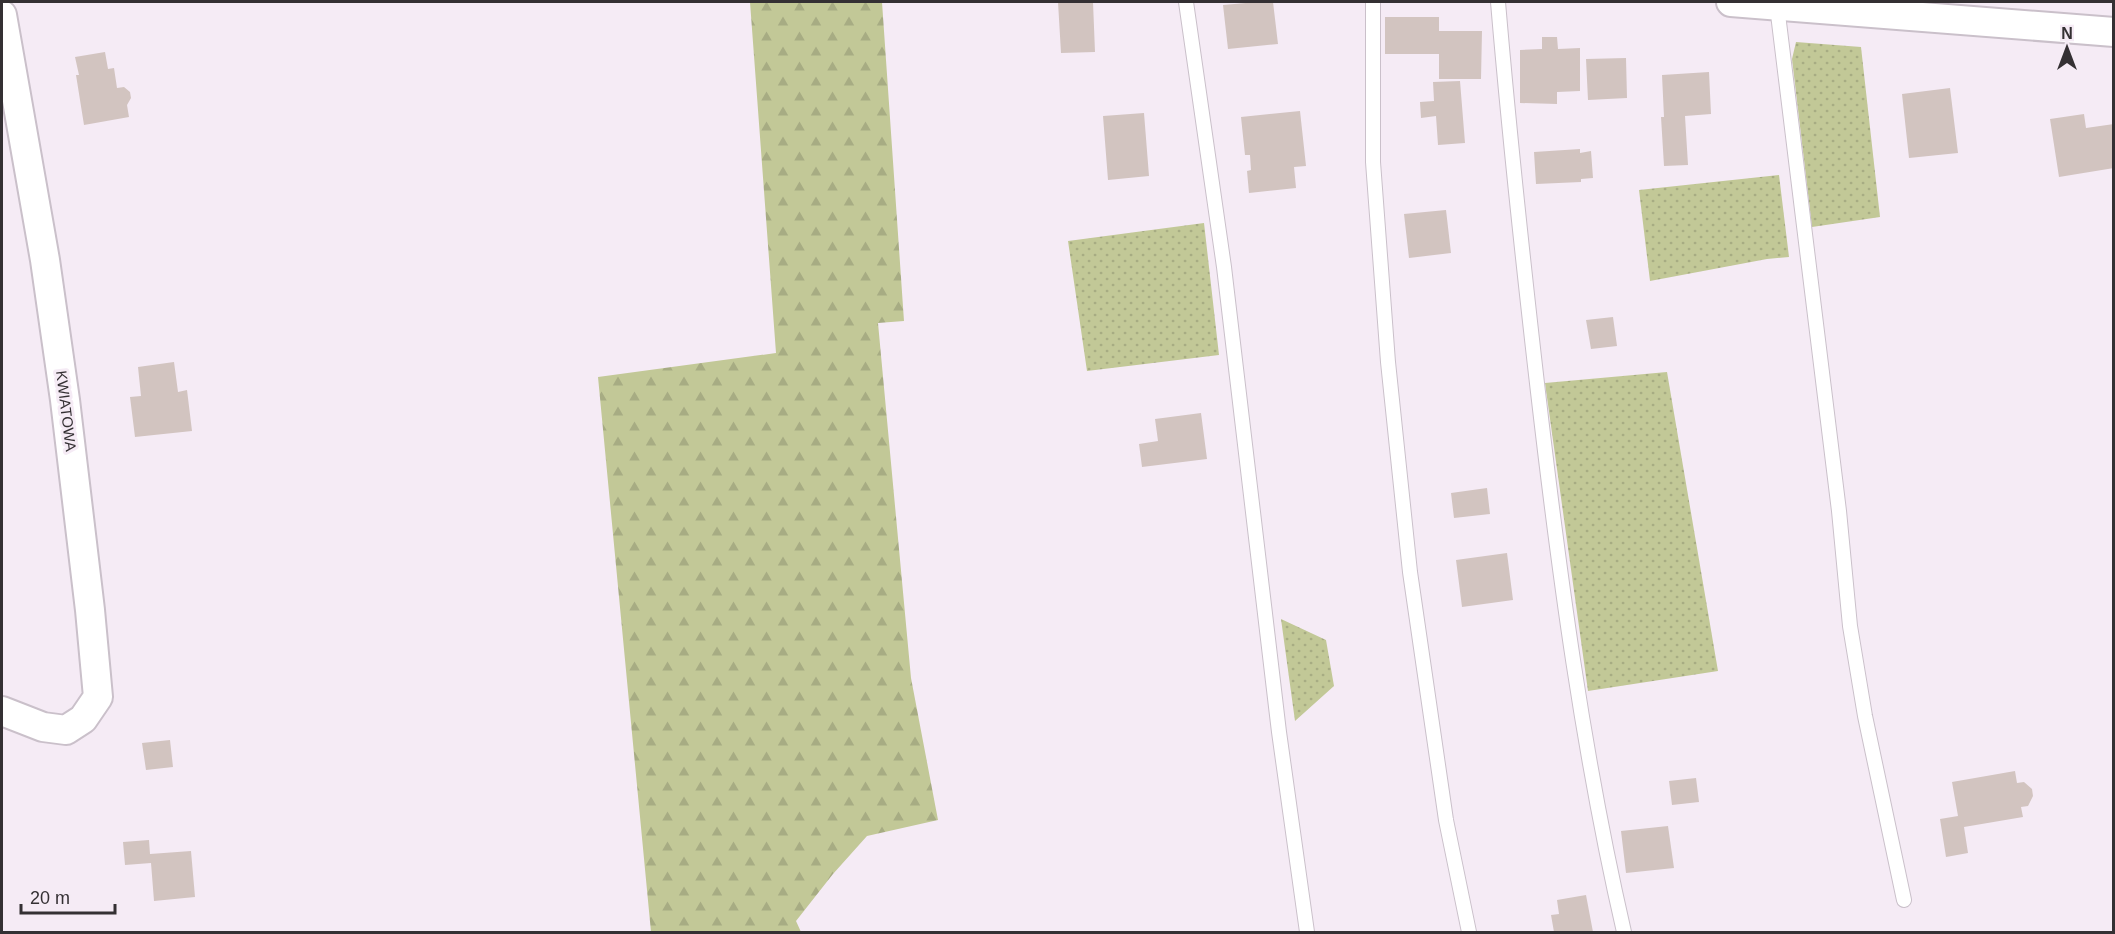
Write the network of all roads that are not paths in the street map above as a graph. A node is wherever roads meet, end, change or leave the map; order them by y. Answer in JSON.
{"nodes":[{"id":1,"x":1186,"y":2,"type":"edge"},
{"id":2,"x":1373,"y":2,"type":"edge"},
{"id":3,"x":1498,"y":2,"type":"edge"},
{"id":4,"x":1731,"y":2,"type":"edge"},
{"id":5,"x":1777,"y":6,"type":"junction"},
{"id":6,"x":2,"y":15,"type":"edge"},
{"id":7,"x":2114,"y":32,"type":"edge"},
{"id":8,"x":2,"y":711,"type":"edge"},
{"id":9,"x":1904,"y":900,"type":"dead end"},
{"id":10,"x":1307,"y":933,"type":"edge"},
{"id":11,"x":1469,"y":933,"type":"edge"},
{"id":12,"x":1624,"y":933,"type":"edge"}],
"edges":[{"from":1,"to":10,"type":"lane"},
{"from":2,"to":11,"type":"lane"},
{"from":3,"to":12,"type":"lane"},
{"from":4,"to":5,"type":"street"},
{"from":5,"to":7,"type":"street"},
{"from":5,"to":9,"type":"lane"},
{"from":6,"to":8,"type":"street","name":"KWIATOWA"}]}
